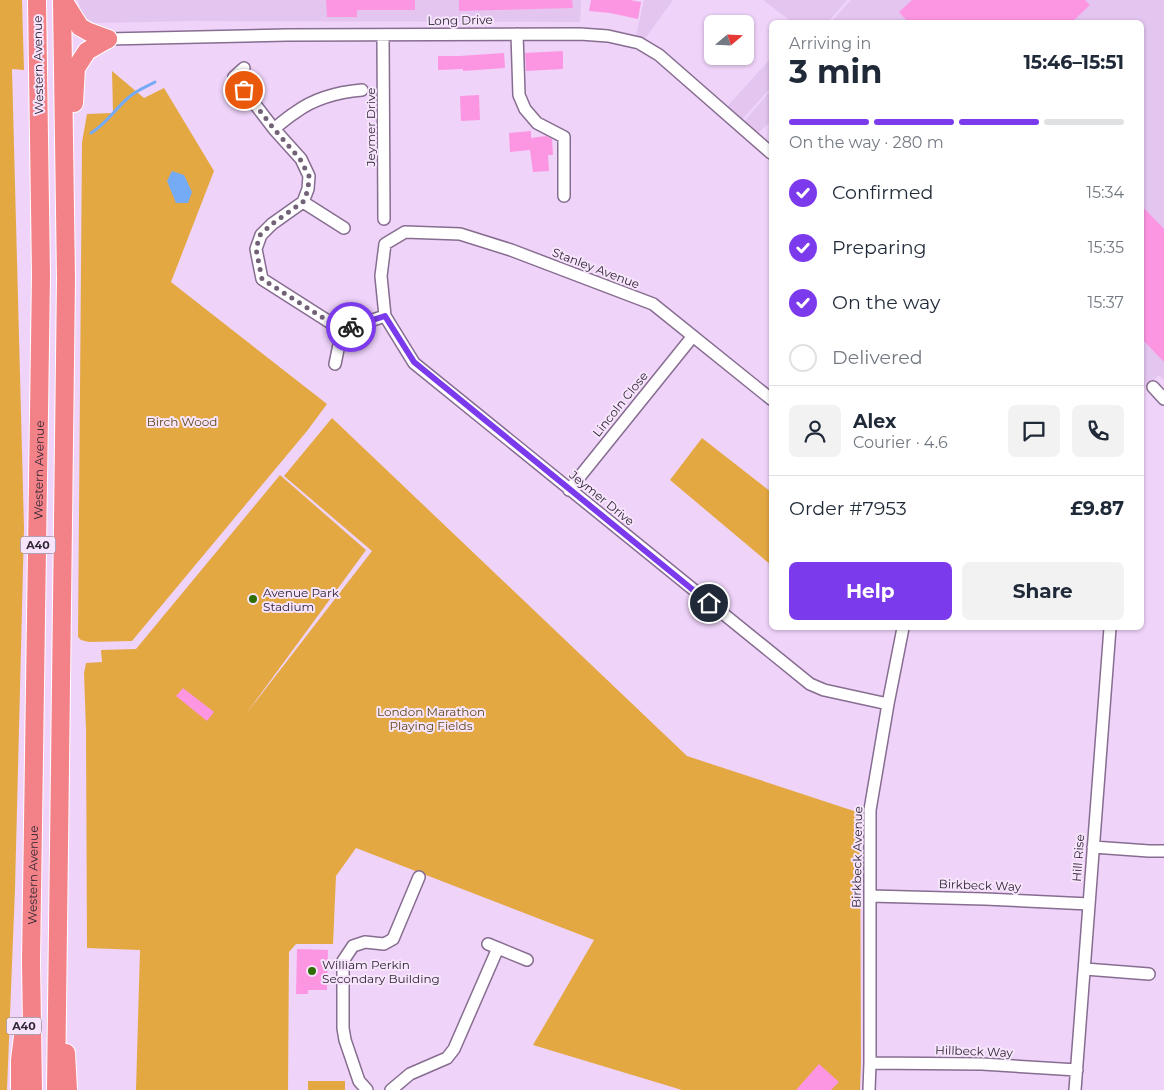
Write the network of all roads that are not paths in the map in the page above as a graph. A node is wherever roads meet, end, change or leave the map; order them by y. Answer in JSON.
{"nodes":[{"id":1,"x":37,"y":0,"type":"edge"},
{"id":2,"x":62,"y":0,"type":"edge"},
{"id":3,"x":517,"y":34,"type":"junction"},
{"id":4,"x":383,"y":35,"type":"junction"},
{"id":5,"x":108,"y":39,"type":"junction"},
{"id":6,"x":244,"y":68,"type":"dead end"},
{"id":7,"x":362,"y":90,"type":"dead end"},
{"id":8,"x":274,"y":129,"type":"junction"},
{"id":9,"x":769,"y":151,"type":"edge"},
{"id":10,"x":564,"y":196,"type":"dead end"},
{"id":11,"x":303,"y":202,"type":"junction"},
{"id":12,"x":384,"y":219,"type":"dead end"},
{"id":13,"x":344,"y":228,"type":"dead end"},
{"id":14,"x":385,"y":244,"type":"joint"},
{"id":15,"x":66,"y":279,"type":"junction"},
{"id":16,"x":385,"y":316,"type":"junction"},
{"id":17,"x":342,"y":330,"type":"junction"},
{"id":18,"x":692,"y":336,"type":"junction"},
{"id":19,"x":336,"y":364,"type":"dead end"},
{"id":20,"x":1153,"y":387,"type":"dead end"},
{"id":21,"x":769,"y":397,"type":"edge"},
{"id":22,"x":1164,"y":399,"type":"edge"},
{"id":23,"x":570,"y":490,"type":"junction"},
{"id":24,"x":903,"y":630,"type":"edge"},
{"id":25,"x":1110,"y":630,"type":"edge"},
{"id":26,"x":888,"y":704,"type":"junction"},
{"id":27,"x":1093,"y":847,"type":"junction"},
{"id":28,"x":1164,"y":851,"type":"edge"},
{"id":29,"x":419,"y":877,"type":"dead end"},
{"id":30,"x":870,"y":896,"type":"junction"},
{"id":31,"x":1089,"y":904,"type":"junction"},
{"id":32,"x":527,"y":960,"type":"dead end"},
{"id":33,"x":31,"y":962,"type":"junction"},
{"id":34,"x":56,"y":968,"type":"junction"},
{"id":35,"x":1085,"y":969,"type":"junction"},
{"id":36,"x":1149,"y":974,"type":"dead end"},
{"id":37,"x":870,"y":1063,"type":"junction"},
{"id":38,"x":1077,"y":1070,"type":"junction"},
{"id":39,"x":20,"y":1090,"type":"edge"},
{"id":40,"x":33,"y":1090,"type":"edge"},
{"id":41,"x":56,"y":1090,"type":"edge"},
{"id":42,"x":68,"y":1090,"type":"edge"},
{"id":43,"x":367,"y":1090,"type":"edge"},
{"id":44,"x":391,"y":1090,"type":"edge"},
{"id":45,"x":869,"y":1090,"type":"edge"},
{"id":46,"x":1075,"y":1090,"type":"edge"}],
"edges":[{"from":1,"to":33,"type":"highway","name":"Western Avenue","number":"A40"},
{"from":2,"to":5,"type":"highway"},
{"from":2,"to":15,"type":"highway","name":"Western Avenue","number":"A40"},
{"from":3,"to":4,"type":"street","name":"Long Drive"},
{"from":3,"to":9,"type":"street","name":"Long Drive"},
{"from":3,"to":10,"type":"street"},
{"from":4,"to":5,"type":"street","name":"Long Drive"},
{"from":4,"to":12,"type":"street","name":"Jeymer Drive"},
{"from":5,"to":15,"type":"highway"},
{"from":6,"to":8,"type":"street"},
{"from":7,"to":8,"type":"street"},
{"from":8,"to":11,"type":"street"},
{"from":11,"to":13,"type":"street"},
{"from":11,"to":17,"type":"street"},
{"from":14,"to":16,"type":"street","name":"Jeymer Drive"},
{"from":14,"to":18,"type":"street","name":"Stanley Avenue"},
{"from":15,"to":34,"type":"highway","name":"Western Avenue","number":"A40"},
{"from":16,"to":17,"type":"street"},
{"from":16,"to":23,"type":"street","name":"Jeymer Drive"},
{"from":17,"to":19,"type":"street"},
{"from":18,"to":21,"type":"street","name":"Stanley Avenue"},
{"from":18,"to":23,"type":"street","name":"Lincoln Close"},
{"from":20,"to":22,"type":"street"},
{"from":23,"to":26,"type":"street","name":"Jeymer Drive"},
{"from":24,"to":26,"type":"street","name":"Birkbeck Avenue"},
{"from":25,"to":27,"type":"street","name":"Hill Rise"},
{"from":26,"to":30,"type":"street","name":"Birkbeck Avenue"},
{"from":27,"to":28,"type":"street"},
{"from":27,"to":31,"type":"street","name":"Hill Rise"},
{"from":29,"to":43,"type":"street"},
{"from":30,"to":31,"type":"street","name":"Birkbeck Way"},
{"from":30,"to":37,"type":"street","name":"Birkbeck Avenue"},
{"from":31,"to":35,"type":"street","name":"Hill Rise"},
{"from":32,"to":44,"type":"street"},
{"from":33,"to":39,"type":"highway","number":"A40"},
{"from":33,"to":40,"type":"highway","name":"Western Avenue","number":"A40"},
{"from":34,"to":41,"type":"highway","name":"Western Avenue","number":"A40"},
{"from":34,"to":42,"type":"highway","number":"A40"},
{"from":35,"to":36,"type":"street"},
{"from":35,"to":38,"type":"street","name":"Hill Rise"},
{"from":37,"to":38,"type":"street","name":"Hillbeck Way"},
{"from":37,"to":45,"type":"street","name":"Birkbeck Avenue"},
{"from":38,"to":46,"type":"street","name":"Hill Rise"}]}
